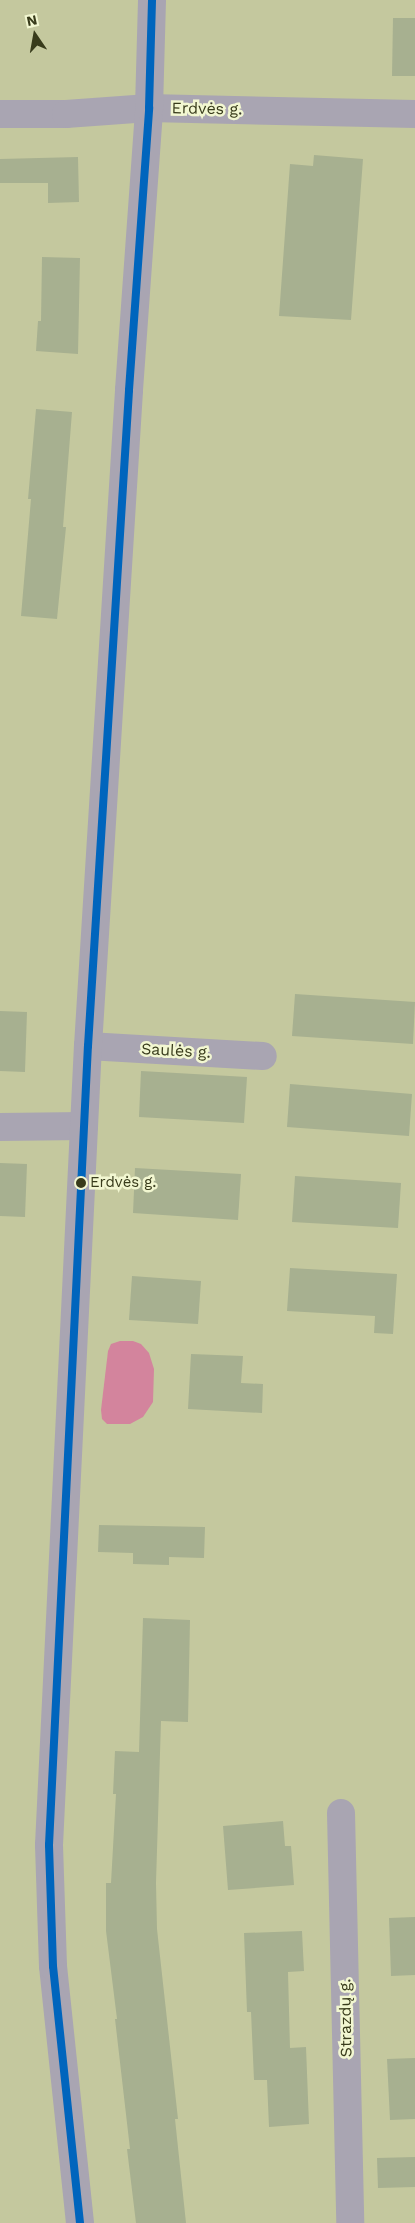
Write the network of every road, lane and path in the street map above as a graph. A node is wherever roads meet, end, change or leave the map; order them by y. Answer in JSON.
{"nodes":[{"id":1,"x":152,"y":0,"type":"edge"},
{"id":2,"x":149,"y":108,"type":"junction"},
{"id":3,"x":0,"y":114,"type":"edge"},
{"id":4,"x":415,"y":114,"type":"edge"},
{"id":5,"x":88,"y":1046,"type":"junction"},
{"id":6,"x":263,"y":1056,"type":"dead end"},
{"id":7,"x":84,"y":1126,"type":"junction"},
{"id":8,"x":0,"y":1127,"type":"edge"},
{"id":9,"x":341,"y":1813,"type":"dead end"},
{"id":10,"x":80,"y":2223,"type":"edge"},
{"id":11,"x":350,"y":2223,"type":"edge"}],
"edges":[{"from":1,"to":2,"type":"street"},
{"from":2,"to":3,"type":"street","name":"Erdvės g."},
{"from":2,"to":4,"type":"street","name":"Erdvės g."},
{"from":2,"to":5,"type":"street"},
{"from":5,"to":6,"type":"street","name":"Saulės g."},
{"from":5,"to":7,"type":"street"},
{"from":7,"to":8,"type":"street"},
{"from":7,"to":10,"type":"street"},
{"from":9,"to":11,"type":"street","name":"Strazdų g."}]}
